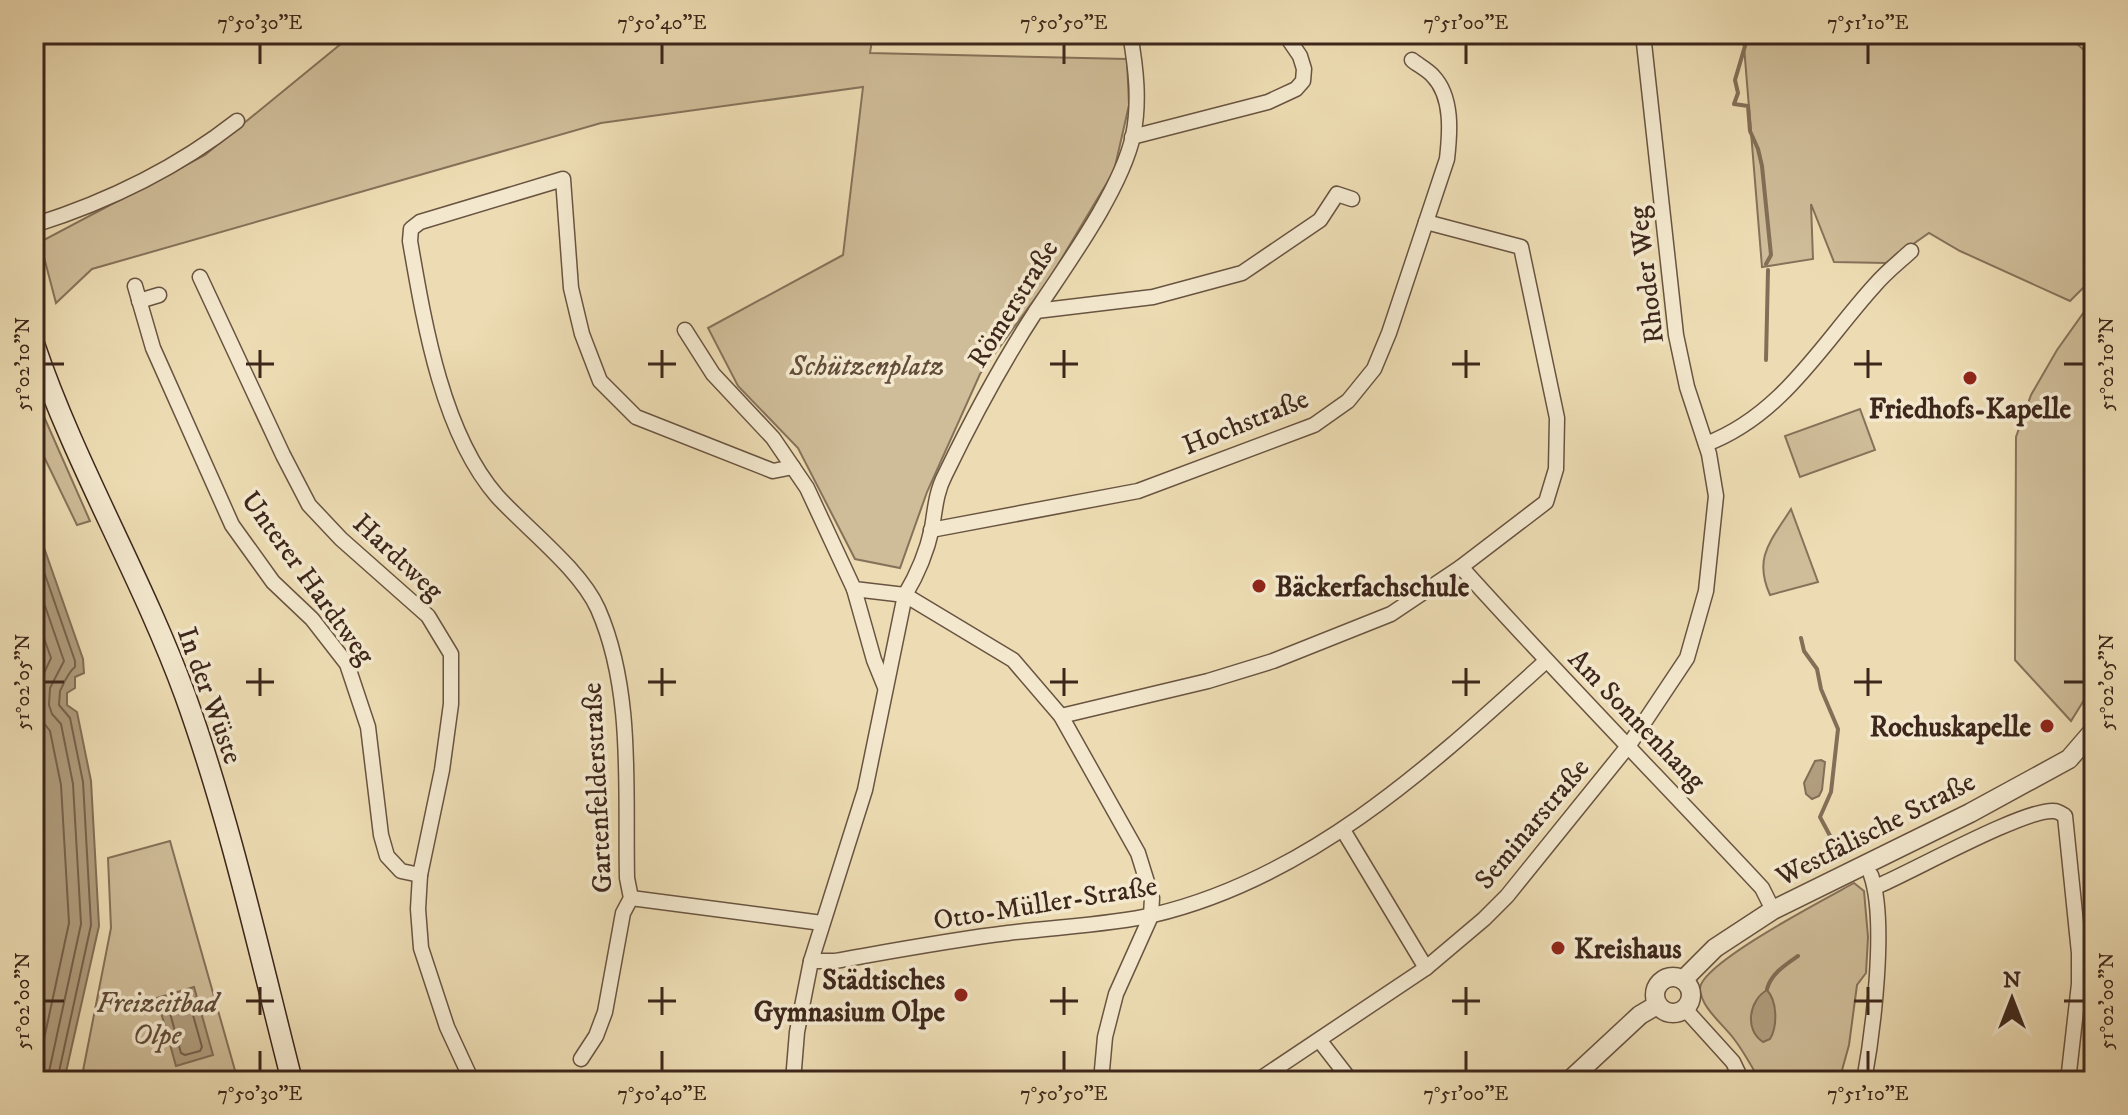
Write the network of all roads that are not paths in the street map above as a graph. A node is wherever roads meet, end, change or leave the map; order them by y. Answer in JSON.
{"nodes":[{"id":1,"x":1130,"y":34,"type":"edge"},
{"id":2,"x":1285,"y":34,"type":"edge"},
{"id":3,"x":1643,"y":34,"type":"edge"},
{"id":4,"x":2083,"y":34,"type":"edge"},
{"id":5,"x":2094,"y":43,"type":"edge"},
{"id":6,"x":1412,"y":60,"type":"dead end"},
{"id":7,"x":237,"y":121,"type":"dead end"},
{"id":8,"x":1132,"y":137,"type":"junction"},
{"id":9,"x":1352,"y":199,"type":"dead end"},
{"id":10,"x":1426,"y":222,"type":"junction"},
{"id":11,"x":34,"y":225,"type":"edge"},
{"id":12,"x":1911,"y":251,"type":"dead end"},
{"id":13,"x":200,"y":277,"type":"dead end"},
{"id":14,"x":135,"y":286,"type":"dead end"},
{"id":15,"x":159,"y":295,"type":"dead end"},
{"id":16,"x":139,"y":301,"type":"junction"},
{"id":17,"x":1036,"y":311,"type":"junction"},
{"id":18,"x":685,"y":330,"type":"dead end"},
{"id":19,"x":34,"y":344,"type":"edge"},
{"id":20,"x":1706,"y":444,"type":"junction"},
{"id":21,"x":793,"y":467,"type":"junction"},
{"id":22,"x":1715,"y":506,"type":"joint"},
{"id":23,"x":931,"y":530,"type":"junction"},
{"id":24,"x":1461,"y":567,"type":"junction"},
{"id":25,"x":854,"y":589,"type":"junction"},
{"id":26,"x":905,"y":595,"type":"junction"},
{"id":27,"x":1546,"y":661,"type":"junction"},
{"id":28,"x":885,"y":687,"type":"junction"},
{"id":29,"x":1061,"y":716,"type":"junction"},
{"id":30,"x":2094,"y":730,"type":"edge"},
{"id":31,"x":1629,"y":745,"type":"junction"},
{"id":32,"x":1343,"y":830,"type":"junction"},
{"id":33,"x":1867,"y":864,"type":"junction"},
{"id":34,"x":420,"y":875,"type":"junction"},
{"id":35,"x":1874,"y":884,"type":"junction"},
{"id":36,"x":631,"y":898,"type":"junction"},
{"id":37,"x":1773,"y":910,"type":"junction"},
{"id":38,"x":1151,"y":916,"type":"junction"},
{"id":39,"x":822,"y":923,"type":"junction"},
{"id":40,"x":811,"y":961,"type":"junction"},
{"id":41,"x":1426,"y":968,"type":"junction"},
{"id":42,"x":1683,"y":980,"type":"junction"},
{"id":43,"x":1657,"y":1005,"type":"junction"},
{"id":44,"x":1685,"y":1009,"type":"junction"},
{"id":45,"x":1320,"y":1041,"type":"junction"},
{"id":46,"x":581,"y":1059,"type":"dead end"},
{"id":47,"x":292,"y":1081,"type":"edge"},
{"id":48,"x":472,"y":1081,"type":"edge"},
{"id":49,"x":793,"y":1081,"type":"edge"},
{"id":50,"x":1101,"y":1081,"type":"edge"},
{"id":51,"x":1257,"y":1081,"type":"edge"},
{"id":52,"x":1351,"y":1081,"type":"edge"},
{"id":53,"x":1569,"y":1081,"type":"edge"},
{"id":54,"x":1742,"y":1081,"type":"edge"},
{"id":55,"x":1864,"y":1081,"type":"edge"},
{"id":56,"x":2068,"y":1081,"type":"edge"}],
"edges":[{"from":1,"to":8,"type":"street","name":"Römerstraße"},
{"from":2,"to":8,"type":"street"},
{"from":3,"to":20,"type":"street","name":"Rhoder Weg"},
{"from":4,"to":5,"type":"street"},
{"from":6,"to":10,"type":"street","name":"Hochstraße"},
{"from":7,"to":11,"type":"street"},
{"from":8,"to":17,"type":"street","name":"Römerstraße"},
{"from":9,"to":17,"type":"street"},
{"from":10,"to":23,"type":"street","name":"Hochstraße"},
{"from":10,"to":24,"type":"street"},
{"from":12,"to":20,"type":"street"},
{"from":13,"to":34,"type":"street","name":"Hardtweg"},
{"from":14,"to":16,"type":"street","name":"Unterer Hardtweg"},
{"from":15,"to":16,"type":"street"},
{"from":16,"to":34,"type":"street","name":"Unterer Hardtweg"},
{"from":17,"to":23,"type":"street","name":"Römerstraße"},
{"from":18,"to":21,"type":"street"},
{"from":19,"to":47,"type":"main road","name":"In der Wüste"},
{"from":20,"to":22,"type":"street","name":"Rhoder Weg"},
{"from":21,"to":25,"type":"street"},
{"from":21,"to":36,"type":"street","name":"Gartenfelderstraße"},
{"from":22,"to":31,"type":"street","name":"Seminarstraße"},
{"from":23,"to":26,"type":"street","name":"Römerstraße"},
{"from":24,"to":27,"type":"street","name":"Am Sonnenhang"},
{"from":24,"to":29,"type":"street"},
{"from":25,"to":26,"type":"street"},
{"from":25,"to":28,"type":"street"},
{"from":26,"to":28,"type":"street","name":"Römerstraße"},
{"from":26,"to":29,"type":"street"},
{"from":27,"to":31,"type":"street","name":"Am Sonnenhang"},
{"from":27,"to":32,"type":"street","name":"Otto-Müller-Straße"},
{"from":28,"to":39,"type":"street","name":"Römerstraße"},
{"from":29,"to":38,"type":"street"},
{"from":30,"to":33,"type":"street","name":"Westfälische Straße"},
{"from":31,"to":37,"type":"street","name":"Am Sonnenhang"},
{"from":31,"to":41,"type":"street","name":"Seminarstraße"},
{"from":32,"to":38,"type":"street","name":"Otto-Müller-Straße"},
{"from":32,"to":41,"type":"street"},
{"from":33,"to":35,"type":"street"},
{"from":33,"to":37,"type":"street","name":"Westfälische Straße"},
{"from":34,"to":48,"type":"street","name":"Hardtweg"},
{"from":35,"to":55,"type":"street"},
{"from":35,"to":56,"type":"street"},
{"from":36,"to":39,"type":"street"},
{"from":36,"to":46,"type":"street","name":"Gartenfelderstraße"},
{"from":37,"to":42,"type":"street","name":"Westfälische Straße"},
{"from":38,"to":40,"type":"street","name":"Otto-Müller-Straße"},
{"from":38,"to":50,"type":"street"},
{"from":39,"to":40,"type":"street","name":"Römerstraße"},
{"from":40,"to":49,"type":"street","name":"Römerstraße"},
{"from":41,"to":45,"type":"street","name":"Seminarstraße"},
{"from":42,"to":43,"type":"street"},
{"from":42,"to":44,"type":"street"},
{"from":43,"to":44,"type":"street"},
{"from":43,"to":53,"type":"street"},
{"from":44,"to":54,"type":"street"},
{"from":45,"to":51,"type":"street","name":"Seminarstraße"},
{"from":45,"to":52,"type":"street"}]}
